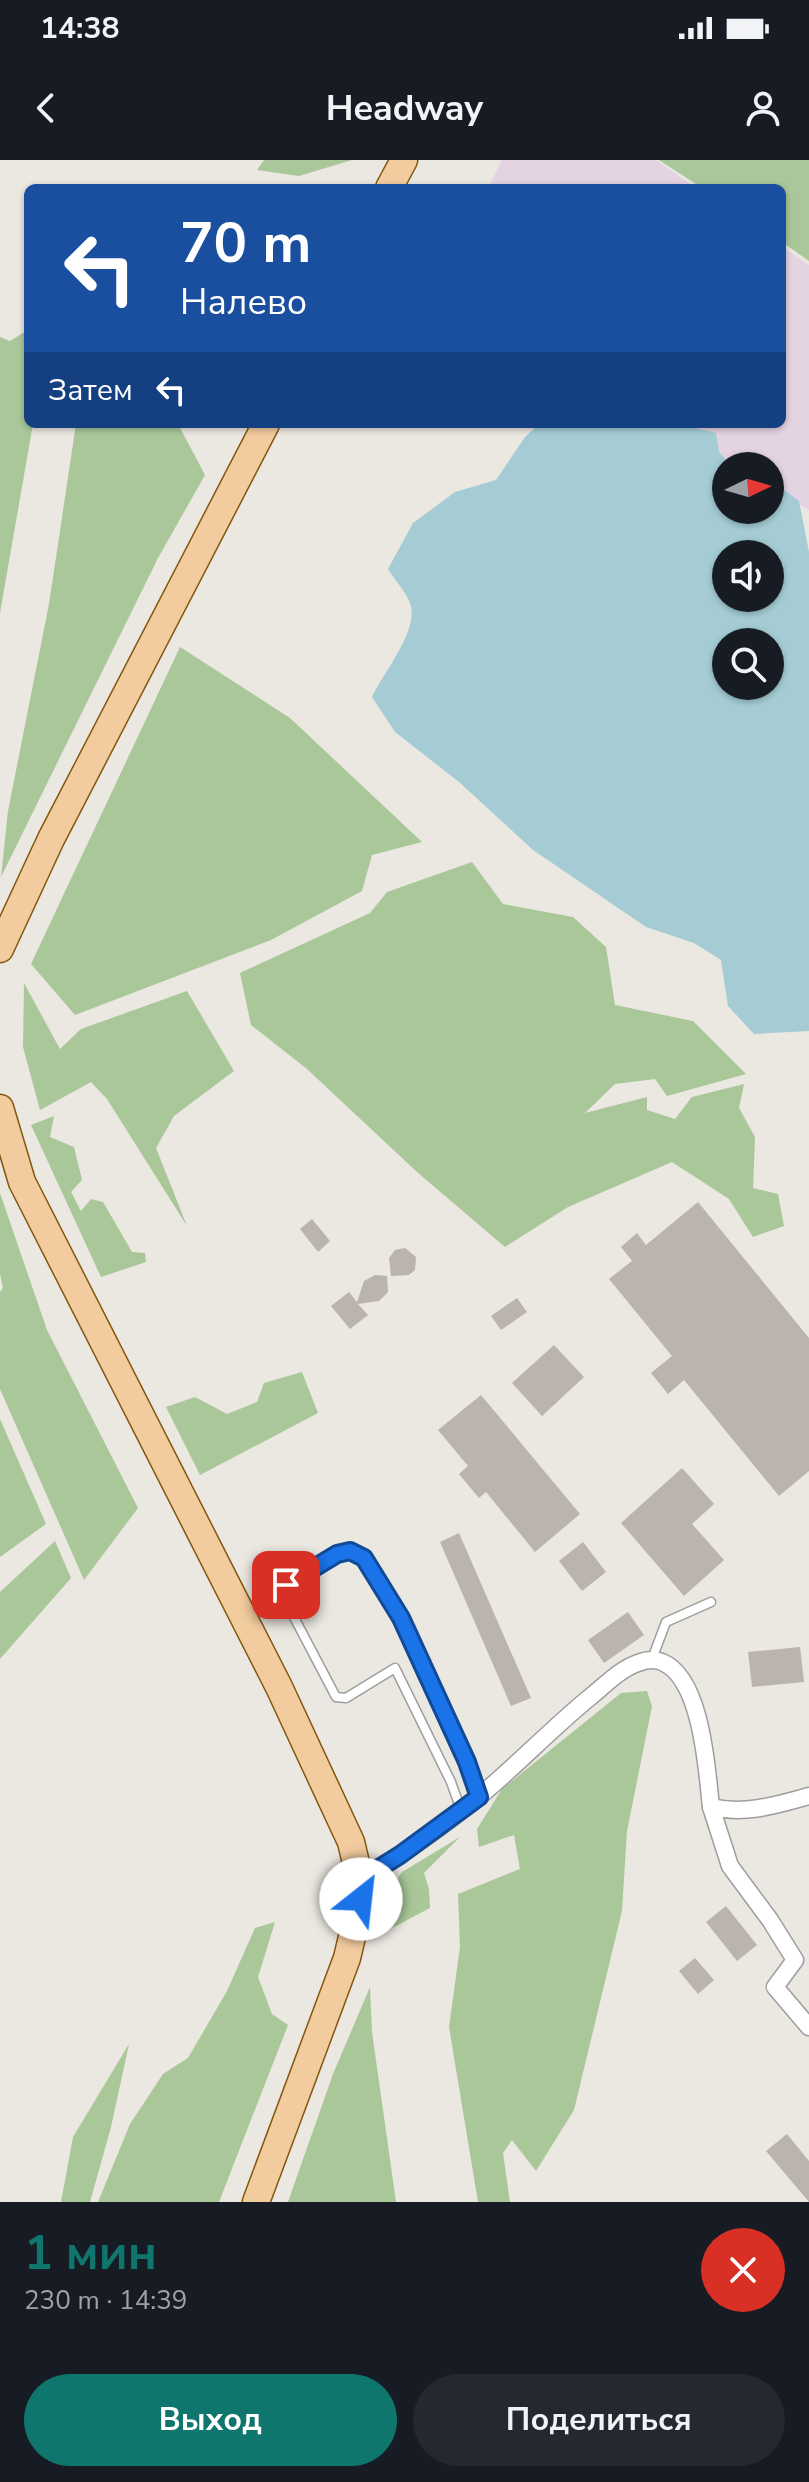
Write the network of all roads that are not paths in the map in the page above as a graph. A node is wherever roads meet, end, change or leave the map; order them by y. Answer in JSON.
{"nodes":[{"id":1,"x":404,"y":160,"type":"edge"},
{"id":2,"x":391,"y":184,"type":"edge"},
{"id":3,"x":264,"y":428,"type":"edge"},
{"id":4,"x":0,"y":949,"type":"edge"},
{"id":5,"x":0,"y":1108,"type":"edge"},
{"id":6,"x":711,"y":1602,"type":"dead end"},
{"id":7,"x":651,"y":1660,"type":"junction"},
{"id":8,"x":809,"y":1796,"type":"edge"},
{"id":9,"x":479,"y":1797,"type":"junction"},
{"id":10,"x":711,"y":1807,"type":"junction"},
{"id":11,"x":461,"y":1811,"type":"junction"},
{"id":12,"x":360,"y":1880,"type":"junction"},
{"id":13,"x":809,"y":2027,"type":"edge"},
{"id":14,"x":256,"y":2202,"type":"edge"}],
"edges":[{"from":1,"to":2,"type":"main road"},
{"from":3,"to":4,"type":"main road"},
{"from":5,"to":12,"type":"main road"},
{"from":6,"to":7,"type":"lane"},
{"from":7,"to":9,"type":"street"},
{"from":7,"to":10,"type":"street"},
{"from":8,"to":10,"type":"street"},
{"from":9,"to":11,"type":"street"},
{"from":9,"to":11,"type":"lane"},
{"from":10,"to":13,"type":"street"},
{"from":11,"to":12,"type":"street"},
{"from":12,"to":14,"type":"main road"}]}
